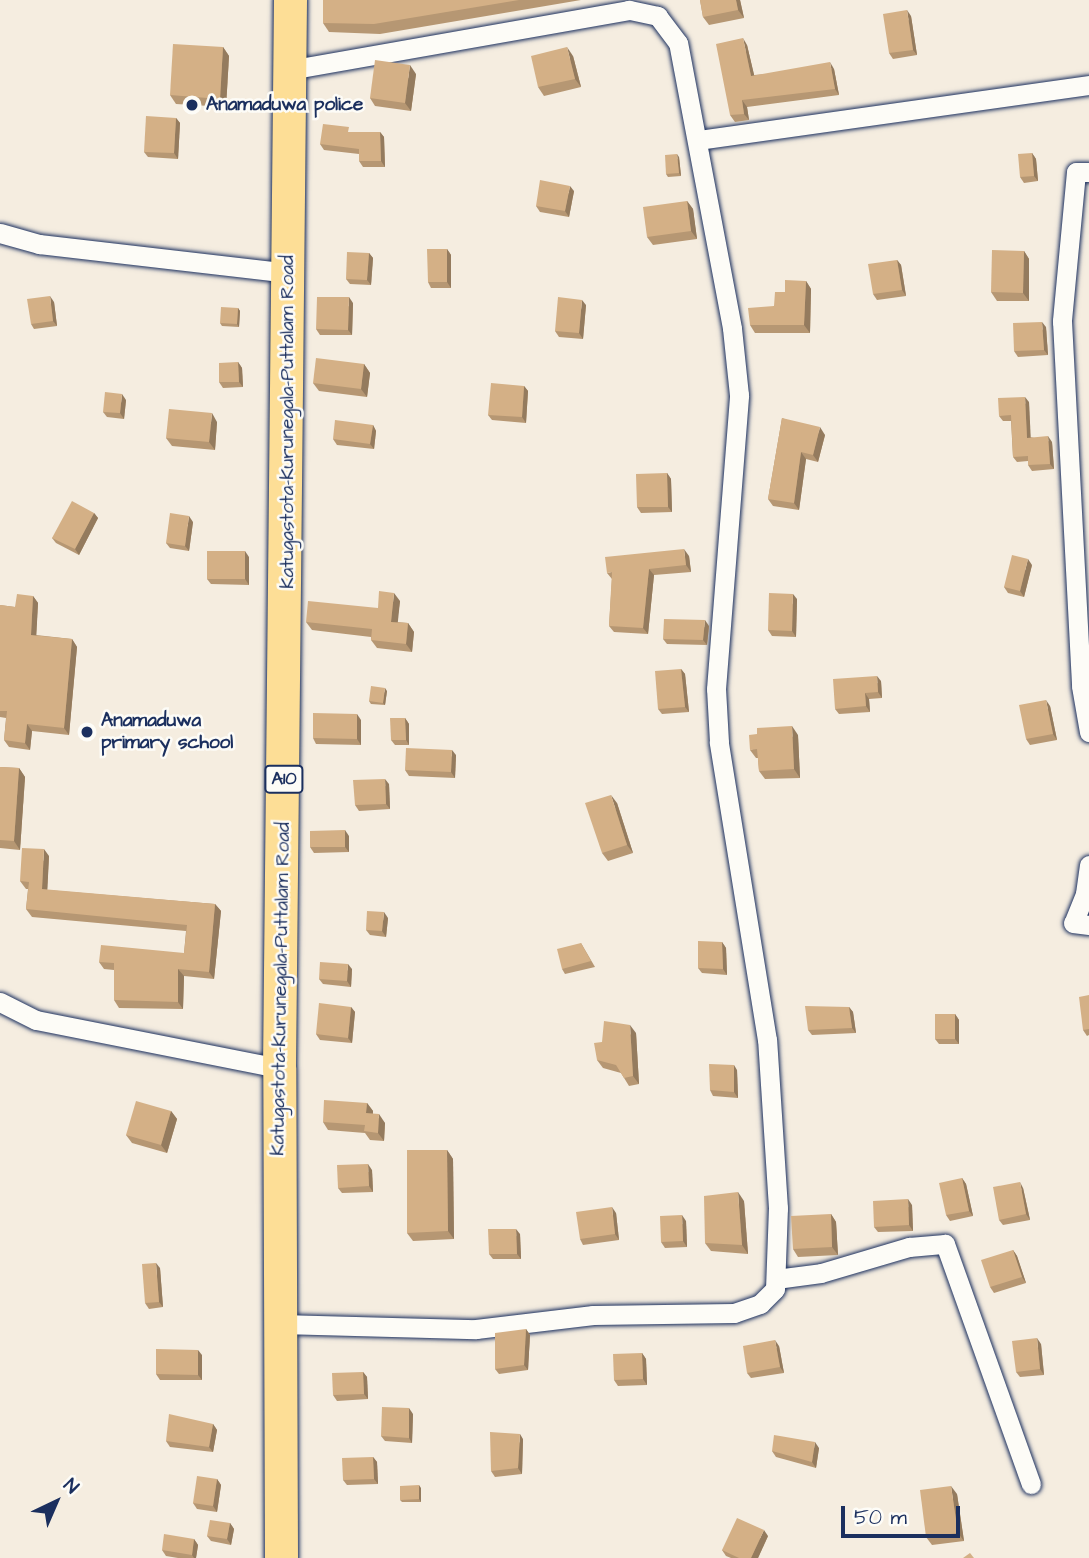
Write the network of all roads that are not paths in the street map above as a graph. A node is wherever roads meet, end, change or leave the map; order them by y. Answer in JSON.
{"nodes":[{"id":1,"x":290,"y":0,"type":"edge"},
{"id":2,"x":290,"y":70,"type":"junction"},
{"id":3,"x":1089,"y":85,"type":"edge"},
{"id":4,"x":698,"y":140,"type":"junction"},
{"id":5,"x":1089,"y":172,"type":"edge"},
{"id":6,"x":0,"y":233,"type":"edge"},
{"id":7,"x":289,"y":273,"type":"junction"},
{"id":8,"x":1089,"y":732,"type":"edge"},
{"id":9,"x":1089,"y":865,"type":"edge"},
{"id":10,"x":1089,"y":925,"type":"edge"},
{"id":11,"x":0,"y":1002,"type":"edge"},
{"id":12,"x":279,"y":1068,"type":"junction"},
{"id":13,"x":776,"y":1279,"type":"junction"},
{"id":14,"x":280,"y":1324,"type":"junction"},
{"id":15,"x":1031,"y":1484,"type":"dead end"},
{"id":16,"x":281,"y":1558,"type":"edge"}],
"edges":[{"from":1,"to":2,"type":"highway","name":"Katugastota-Kurunegala-Puttalam Road","number":"A10"},
{"from":2,"to":4,"type":"street"},
{"from":2,"to":7,"type":"highway","name":"Katugastota-Kurunegala-Puttalam Road","number":"A10"},
{"from":3,"to":4,"type":"street"},
{"from":4,"to":13,"type":"street"},
{"from":5,"to":8,"type":"street"},
{"from":6,"to":7,"type":"street"},
{"from":7,"to":12,"type":"highway","name":"Katugastota-Kurunegala-Puttalam Road","number":"A10"},
{"from":9,"to":10,"type":"street"},
{"from":11,"to":12,"type":"street"},
{"from":12,"to":14,"type":"highway","name":"Katugastota-Kurunegala-Puttalam Road","number":"A10"},
{"from":13,"to":14,"type":"street"},
{"from":13,"to":15,"type":"street"},
{"from":14,"to":16,"type":"highway","name":"Katugastota-Kurunegala-Puttalam Road","number":"A10"}]}
